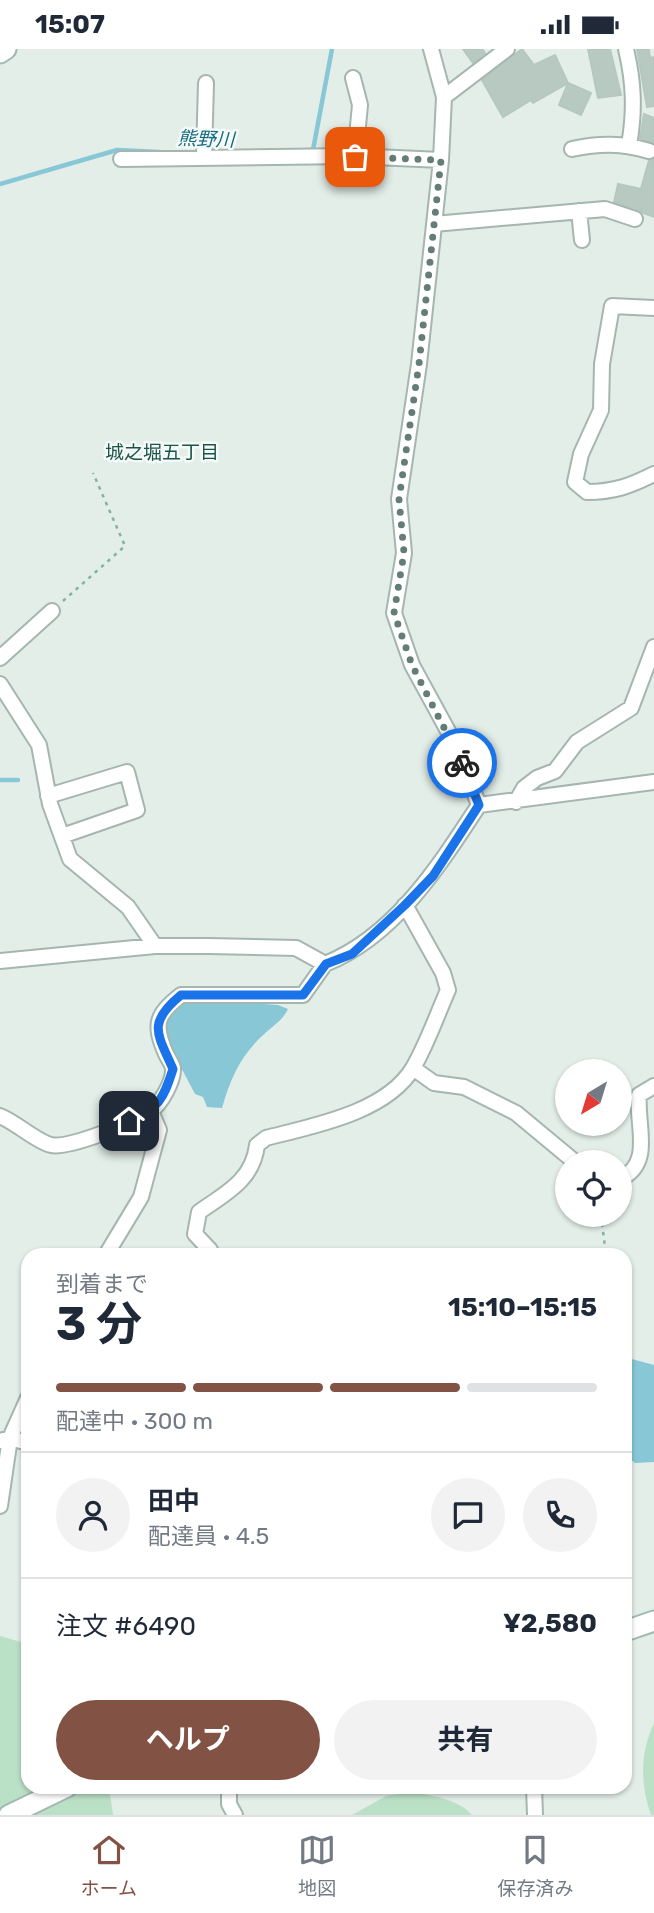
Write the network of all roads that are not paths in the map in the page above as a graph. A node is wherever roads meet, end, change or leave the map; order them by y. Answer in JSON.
{"nodes":[{"id":1,"x":6,"y":49,"type":"edge"},
{"id":2,"x":431,"y":49,"type":"edge"},
{"id":3,"x":507,"y":49,"type":"edge"},
{"id":4,"x":626,"y":49,"type":"edge"},
{"id":5,"x":0,"y":53,"type":"edge"},
{"id":6,"x":353,"y":78,"type":"dead end"},
{"id":7,"x":206,"y":83,"type":"dead end"},
{"id":8,"x":444,"y":97,"type":"junction"},
{"id":9,"x":629,"y":145,"type":"junction"},
{"id":10,"x":572,"y":149,"type":"dead end"},
{"id":11,"x":649,"y":151,"type":"dead end"},
{"id":12,"x":204,"y":156,"type":"junction"},
{"id":13,"x":355,"y":157,"type":"junction"},
{"id":14,"x":121,"y":159,"type":"dead end"},
{"id":15,"x":441,"y":160,"type":"junction"},
{"id":16,"x":579,"y":212,"type":"junction"},
{"id":17,"x":635,"y":219,"type":"dead end"},
{"id":18,"x":434,"y":224,"type":"junction"},
{"id":19,"x":582,"y":240,"type":"dead end"},
{"id":20,"x":654,"y":307,"type":"edge"},
{"id":21,"x":654,"y":474,"type":"edge"},
{"id":22,"x":52,"y":611,"type":"road end"},
{"id":23,"x":654,"y":647,"type":"edge"},
{"id":24,"x":0,"y":658,"type":"edge"},
{"id":25,"x":649,"y":675,"type":"edge"},
{"id":26,"x":0,"y":684,"type":"edge"},
{"id":27,"x":654,"y":782,"type":"edge"},
{"id":28,"x":48,"y":796,"type":"junction"},
{"id":29,"x":516,"y":802,"type":"junction"},
{"id":30,"x":479,"y":805,"type":"junction"},
{"id":31,"x":62,"y":836,"type":"junction"},
{"id":32,"x":405,"y":905,"type":"junction"},
{"id":33,"x":155,"y":946,"type":"junction"},
{"id":34,"x":0,"y":961,"type":"edge"},
{"id":35,"x":326,"y":964,"type":"junction"},
{"id":36,"x":413,"y":1068,"type":"junction"},
{"id":37,"x":654,"y":1086,"type":"edge"},
{"id":38,"x":151,"y":1111,"type":"junction"},
{"id":39,"x":0,"y":1116,"type":"edge"},
{"id":40,"x":561,"y":1150,"type":"edge"},
{"id":41,"x":632,"y":1171,"type":"edge"},
{"id":42,"x":110,"y":1248,"type":"edge"},
{"id":43,"x":208,"y":1248,"type":"edge"},
{"id":44,"x":21,"y":1411,"type":"edge"},
{"id":45,"x":5,"y":1440,"type":"edge"},
{"id":46,"x":0,"y":1506,"type":"edge"},
{"id":47,"x":654,"y":1621,"type":"edge"},
{"id":48,"x":632,"y":1629,"type":"edge"},
{"id":49,"x":52,"y":1794,"type":"edge"},
{"id":50,"x":229,"y":1794,"type":"edge"},
{"id":51,"x":534,"y":1794,"type":"edge"},
{"id":52,"x":9,"y":1815,"type":"edge"},
{"id":53,"x":235,"y":1815,"type":"edge"},
{"id":54,"x":535,"y":1815,"type":"edge"}],
"edges":[{"from":1,"to":5,"type":"street"},
{"from":2,"to":8,"type":"street"},
{"from":3,"to":8,"type":"street"},
{"from":4,"to":9,"type":"street"},
{"from":6,"to":13,"type":"street"},
{"from":7,"to":12,"type":"street"},
{"from":8,"to":15,"type":"street"},
{"from":9,"to":10,"type":"street"},
{"from":9,"to":11,"type":"street"},
{"from":12,"to":13,"type":"street"},
{"from":12,"to":14,"type":"street"},
{"from":13,"to":15,"type":"street"},
{"from":15,"to":18,"type":"street"},
{"from":16,"to":17,"type":"street"},
{"from":16,"to":18,"type":"street"},
{"from":16,"to":19,"type":"street"},
{"from":18,"to":30,"type":"street"},
{"from":20,"to":21,"type":"street"},
{"from":22,"to":24,"type":"street"},
{"from":23,"to":25,"type":"street"},
{"from":25,"to":29,"type":"street"},
{"from":26,"to":28,"type":"street"},
{"from":27,"to":29,"type":"street"},
{"from":28,"to":31,"type":"street"},
{"from":28,"to":31,"type":"street"},
{"from":29,"to":30,"type":"street"},
{"from":30,"to":32,"type":"street"},
{"from":31,"to":33,"type":"street"},
{"from":32,"to":35,"type":"street"},
{"from":32,"to":36,"type":"street"},
{"from":33,"to":34,"type":"street"},
{"from":33,"to":35,"type":"street"},
{"from":35,"to":38,"type":"street"},
{"from":36,"to":40,"type":"street"},
{"from":36,"to":43,"type":"street"},
{"from":37,"to":41,"type":"street"},
{"from":38,"to":39,"type":"street"},
{"from":38,"to":42,"type":"street"},
{"from":44,"to":45,"type":"street"},
{"from":45,"to":46,"type":"street"},
{"from":47,"to":48,"type":"street"},
{"from":49,"to":52,"type":"street"},
{"from":50,"to":53,"type":"street"},
{"from":51,"to":54,"type":"street"}]}
